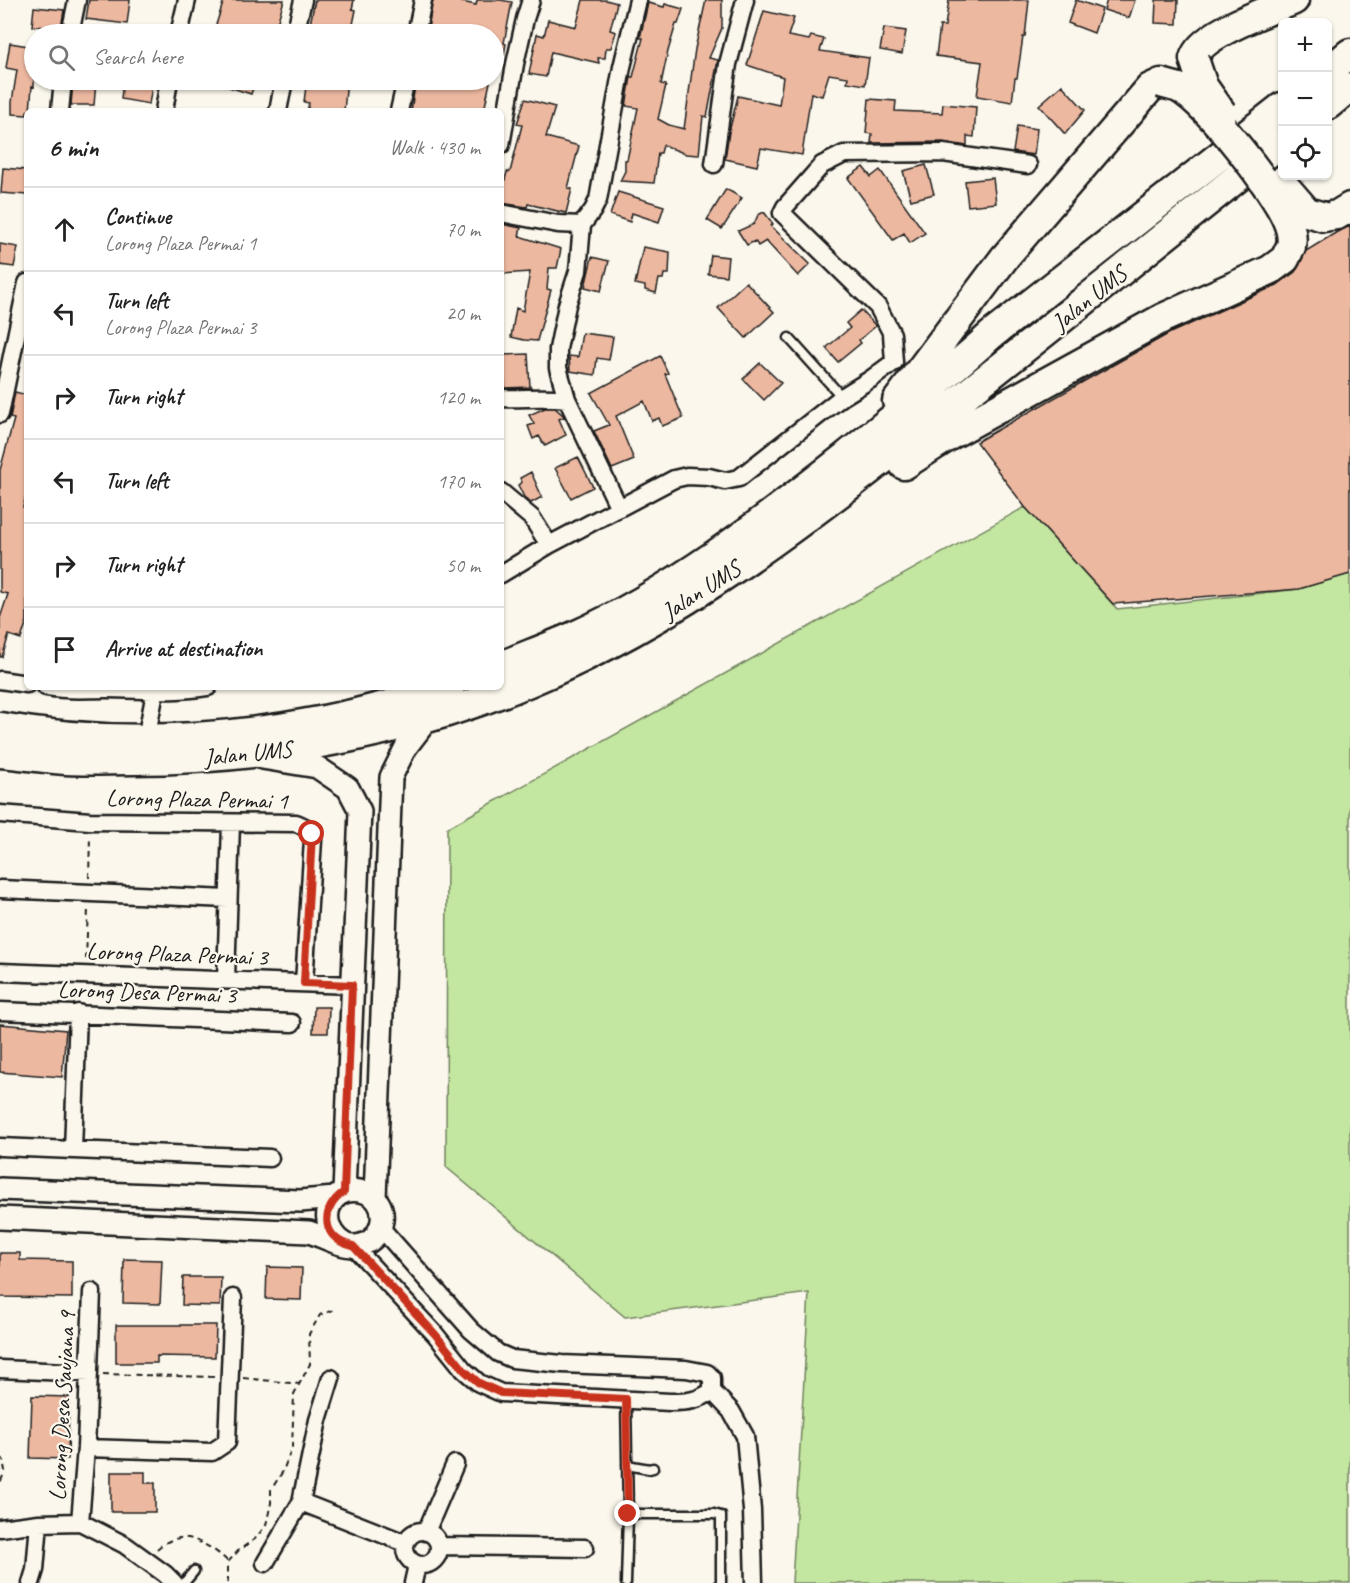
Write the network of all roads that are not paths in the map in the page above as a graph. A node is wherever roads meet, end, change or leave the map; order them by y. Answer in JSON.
{"nodes":[{"id":1,"x":77,"y":0,"type":"edge"},
{"id":2,"x":187,"y":0,"type":"edge"},
{"id":3,"x":303,"y":0,"type":"edge"},
{"id":4,"x":423,"y":0,"type":"edge"},
{"id":5,"x":531,"y":0,"type":"edge"},
{"id":6,"x":638,"y":0,"type":"edge"},
{"id":7,"x":745,"y":0,"type":"edge"},
{"id":8,"x":1294,"y":0,"type":"edge"},
{"id":9,"x":72,"y":24,"type":"edge"},
{"id":10,"x":181,"y":24,"type":"edge"},
{"id":11,"x":297,"y":24,"type":"edge"},
{"id":12,"x":418,"y":24,"type":"edge"},
{"id":13,"x":1350,"y":53,"type":"edge"},
{"id":14,"x":1332,"y":68,"type":"edge"},
{"id":15,"x":1350,"y":87,"type":"edge"},
{"id":16,"x":62,"y":90,"type":"edge"},
{"id":17,"x":167,"y":90,"type":"edge"},
{"id":18,"x":282,"y":90,"type":"edge"},
{"id":19,"x":404,"y":90,"type":"edge"},
{"id":20,"x":1332,"y":102,"type":"edge"},
{"id":21,"x":60,"y":108,"type":"edge"},
{"id":22,"x":164,"y":108,"type":"edge"},
{"id":23,"x":279,"y":108,"type":"edge"},
{"id":24,"x":400,"y":108,"type":"edge"},
{"id":25,"x":1278,"y":110,"type":"edge"},
{"id":26,"x":504,"y":128,"type":"edge"},
{"id":27,"x":1278,"y":144,"type":"edge"},
{"id":28,"x":714,"y":164,"type":"dead end"},
{"id":29,"x":1028,"y":165,"type":"dead end"},
{"id":30,"x":1337,"y":212,"type":"edge"},
{"id":31,"x":504,"y":214,"type":"edge"},
{"id":32,"x":582,"y":225,"type":"junction"},
{"id":33,"x":24,"y":298,"type":"edge"},
{"id":34,"x":789,"y":338,"type":"dead end"},
{"id":35,"x":842,"y":397,"type":"junction"},
{"id":36,"x":504,"y":398,"type":"edge"},
{"id":37,"x":567,"y":399,"type":"junction"},
{"id":38,"x":0,"y":414,"type":"edge"},
{"id":39,"x":871,"y":436,"type":"junction"},
{"id":40,"x":504,"y":495,"type":"edge"},
{"id":41,"x":837,"y":495,"type":"junction"},
{"id":42,"x":619,"y":508,"type":"junction"},
{"id":43,"x":549,"y":545,"type":"junction"},
{"id":44,"x":504,"y":572,"type":"edge"},
{"id":45,"x":504,"y":665,"type":"edge"},
{"id":46,"x":0,"y":680,"type":"edge"},
{"id":47,"x":24,"y":684,"type":"edge"},
{"id":48,"x":67,"y":690,"type":"edge"},
{"id":49,"x":114,"y":690,"type":"edge"},
{"id":50,"x":156,"y":690,"type":"edge"},
{"id":51,"x":439,"y":690,"type":"edge"},
{"id":52,"x":429,"y":717,"type":"junction"},
{"id":53,"x":0,"y":727,"type":"edge"},
{"id":54,"x":147,"y":739,"type":"junction"},
{"id":55,"x":0,"y":753,"type":"edge"},
{"id":56,"x":242,"y":755,"type":"junction"},
{"id":57,"x":0,"y":814,"type":"edge"},
{"id":58,"x":231,"y":823,"type":"junction"},
{"id":59,"x":0,"y":889,"type":"edge"},
{"id":60,"x":228,"y":899,"type":"junction"},
{"id":61,"x":0,"y":972,"type":"edge"},
{"id":62,"x":226,"y":980,"type":"junction"},
{"id":63,"x":304,"y":983,"type":"junction"},
{"id":64,"x":352,"y":985,"type":"junction"},
{"id":65,"x":0,"y":1011,"type":"edge"},
{"id":66,"x":78,"y":1013,"type":"junction"},
{"id":67,"x":292,"y":1023,"type":"dead end"},
{"id":68,"x":0,"y":1147,"type":"edge"},
{"id":69,"x":73,"y":1150,"type":"junction"},
{"id":70,"x":270,"y":1158,"type":"dead end"},
{"id":71,"x":0,"y":1189,"type":"edge"},
{"id":72,"x":340,"y":1195,"type":"junction"},
{"id":73,"x":375,"y":1198,"type":"junction"},
{"id":74,"x":0,"y":1218,"type":"edge"},
{"id":75,"x":381,"y":1228,"type":"junction"},
{"id":76,"x":349,"y":1245,"type":"junction"},
{"id":77,"x":92,"y":1292,"type":"dead end"},
{"id":78,"x":233,"y":1298,"type":"dead end"},
{"id":79,"x":0,"y":1369,"type":"edge"},
{"id":80,"x":89,"y":1373,"type":"junction"},
{"id":81,"x":332,"y":1378,"type":"dead end"},
{"id":82,"x":712,"y":1391,"type":"junction"},
{"id":83,"x":626,"y":1399,"type":"junction"},
{"id":84,"x":86,"y":1448,"type":"junction"},
{"id":85,"x":455,"y":1464,"type":"dead end"},
{"id":86,"x":627,"y":1466,"type":"junction"},
{"id":87,"x":653,"y":1468,"type":"dead end"},
{"id":88,"x":301,"y":1502,"type":"junction"},
{"id":89,"x":628,"y":1514,"type":"junction"},
{"id":90,"x":80,"y":1522,"type":"junction"},
{"id":91,"x":39,"y":1523,"type":"junction"},
{"id":92,"x":0,"y":1528,"type":"edge"},
{"id":93,"x":426,"y":1532,"type":"junction"},
{"id":94,"x":405,"y":1543,"type":"junction"},
{"id":95,"x":439,"y":1546,"type":"junction"},
{"id":96,"x":585,"y":1548,"type":"dead end"},
{"id":97,"x":265,"y":1563,"type":"dead end"},
{"id":98,"x":417,"y":1565,"type":"junction"},
{"id":99,"x":194,"y":1571,"type":"dead end"},
{"id":100,"x":170,"y":1578,"type":"edge"},
{"id":101,"x":32,"y":1583,"type":"edge"},
{"id":102,"x":184,"y":1583,"type":"edge"},
{"id":103,"x":412,"y":1583,"type":"edge"},
{"id":104,"x":626,"y":1583,"type":"edge"},
{"id":105,"x":721,"y":1583,"type":"edge"},
{"id":106,"x":754,"y":1583,"type":"edge"}],
"edges":[{"from":1,"to":9,"type":"street"},
{"from":2,"to":10,"type":"street"},
{"from":3,"to":11,"type":"street"},
{"from":4,"to":12,"type":"street"},
{"from":5,"to":26,"type":"street"},
{"from":6,"to":32,"type":"street"},
{"from":7,"to":28,"type":"street"},
{"from":8,"to":30,"type":"highway","bridge":true},
{"from":13,"to":14,"type":"highway"},
{"from":15,"to":20,"type":"highway"},
{"from":16,"to":21,"type":"street"},
{"from":17,"to":22,"type":"street"},
{"from":18,"to":23,"type":"street"},
{"from":19,"to":24,"type":"street"},
{"from":25,"to":39,"type":"highway","name":"Jalan UMS"},
{"from":27,"to":41,"type":"highway","name":"Jalan UMS"},
{"from":29,"to":35,"type":"street"},
{"from":31,"to":32,"type":"street"},
{"from":32,"to":37,"type":"street"},
{"from":33,"to":38,"type":"street"},
{"from":34,"to":35,"type":"lane"},
{"from":35,"to":42,"type":"street"},
{"from":36,"to":37,"type":"street"},
{"from":37,"to":42,"type":"street"},
{"from":39,"to":41,"type":"highway","bridge":true},
{"from":39,"to":45,"type":"highway","name":"Jalan UMS"},
{"from":40,"to":43,"type":"street"},
{"from":41,"to":52,"type":"highway","name":"Jalan UMS"},
{"from":42,"to":43,"type":"street"},
{"from":43,"to":44,"type":"street"},
{"from":46,"to":47,"type":"street"},
{"from":48,"to":49,"type":"street"},
{"from":50,"to":54,"type":"street"},
{"from":51,"to":54,"type":"highway","name":"Jalan UMS"},
{"from":52,"to":56,"type":"highway","name":"Jalan UMS"},
{"from":52,"to":73,"type":"street"},
{"from":53,"to":54,"type":"highway","name":"Jalan UMS"},
{"from":55,"to":56,"type":"highway","name":"Jalan UMS"},
{"from":56,"to":64,"type":"street"},
{"from":57,"to":58,"type":"street","name":"Lorong Plaza Permai 1"},
{"from":58,"to":60,"type":"street"},
{"from":58,"to":63,"type":"street","name":"Lorong Plaza Permai 1"},
{"from":59,"to":60,"type":"street"},
{"from":60,"to":62,"type":"street"},
{"from":61,"to":62,"type":"street","name":"Lorong Plaza Permai 3"},
{"from":62,"to":63,"type":"street","name":"Lorong Plaza Permai 3"},
{"from":63,"to":64,"type":"street","name":"Lorong Plaza Permai 3"},
{"from":64,"to":72,"type":"street"},
{"from":65,"to":66,"type":"street","name":"Lorong Desa Permai 3"},
{"from":66,"to":67,"type":"street","name":"Lorong Desa Permai 3"},
{"from":66,"to":69,"type":"street"},
{"from":68,"to":69,"type":"street"},
{"from":69,"to":70,"type":"street"},
{"from":71,"to":72,"type":"street"},
{"from":72,"to":73,"type":"street"},
{"from":72,"to":76,"type":"street"},
{"from":73,"to":75,"type":"street"},
{"from":74,"to":76,"type":"street"},
{"from":75,"to":76,"type":"street"},
{"from":75,"to":82,"type":"street"},
{"from":76,"to":83,"type":"street"},
{"from":77,"to":80,"type":"street","name":"Lorong Desa Saujana 9"},
{"from":78,"to":84,"type":"street"},
{"from":79,"to":80,"type":"street"},
{"from":80,"to":84,"type":"street","name":"Lorong Desa Saujana 9"},
{"from":81,"to":88,"type":"street"},
{"from":82,"to":83,"type":"street"},
{"from":82,"to":106,"type":"street"},
{"from":83,"to":86,"type":"lane"},
{"from":84,"to":90,"type":"street","name":"Lorong Desa Saujana 9"},
{"from":85,"to":93,"type":"street"},
{"from":86,"to":87,"type":"lane"},
{"from":86,"to":89,"type":"lane"},
{"from":88,"to":94,"type":"street"},
{"from":88,"to":97,"type":"street"},
{"from":89,"to":104,"type":"lane"},
{"from":89,"to":105,"type":"lane"},
{"from":90,"to":91,"type":"street"},
{"from":90,"to":100,"type":"street"},
{"from":91,"to":92,"type":"street"},
{"from":91,"to":101,"type":"street"},
{"from":93,"to":94,"type":"street"},
{"from":93,"to":95,"type":"street"},
{"from":94,"to":98,"type":"street"},
{"from":95,"to":96,"type":"street"},
{"from":95,"to":98,"type":"street"},
{"from":98,"to":103,"type":"street"},
{"from":99,"to":102,"type":"lane"}]}
